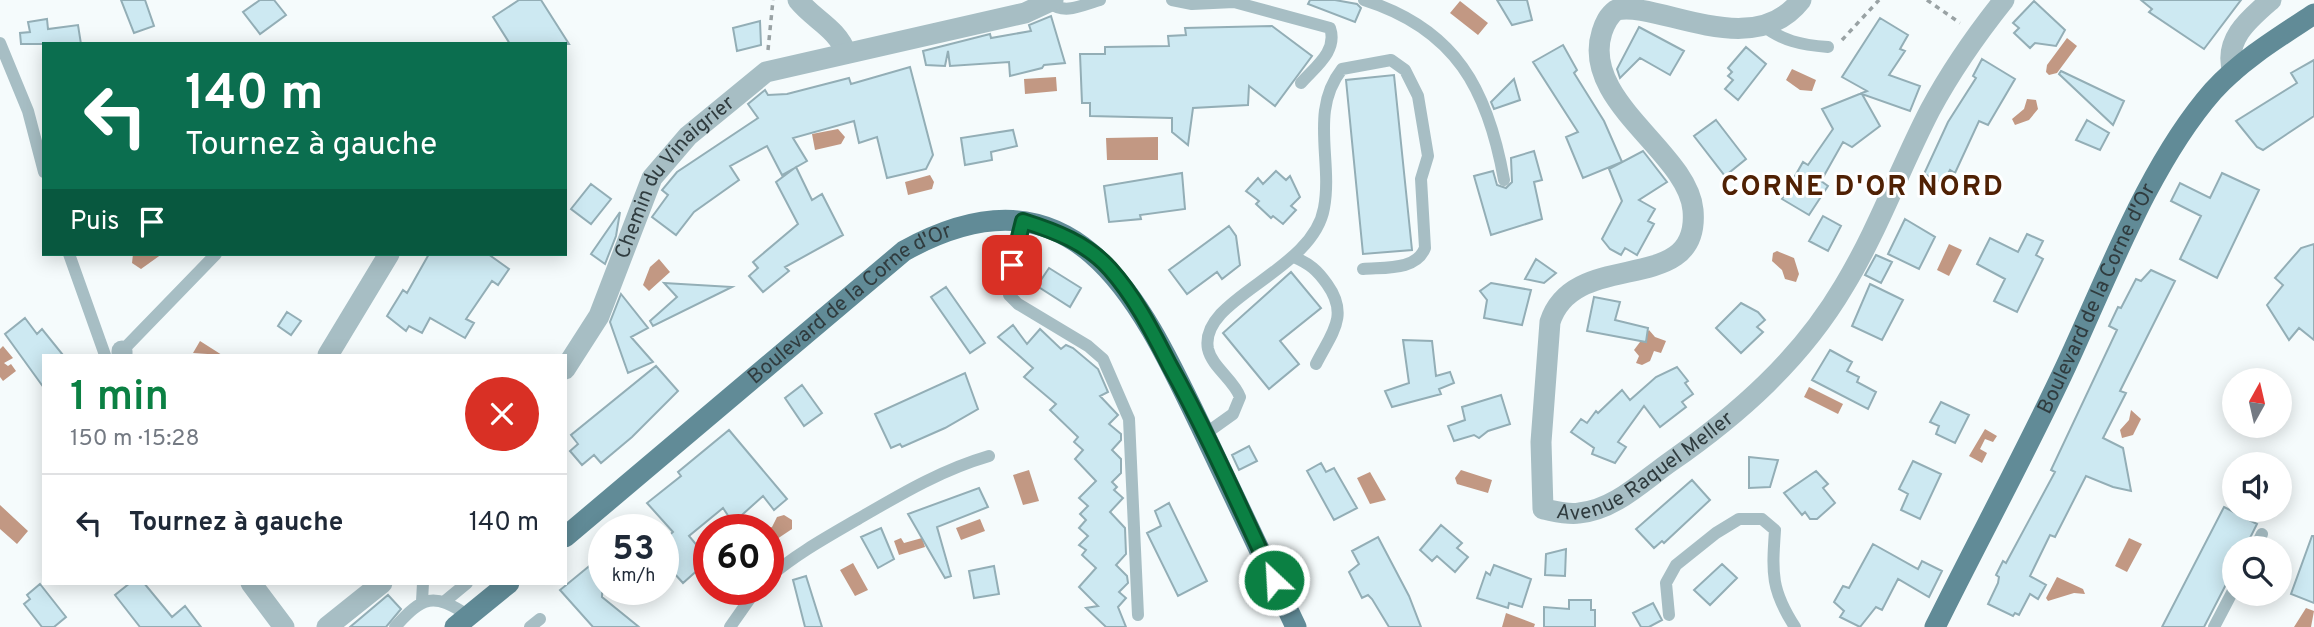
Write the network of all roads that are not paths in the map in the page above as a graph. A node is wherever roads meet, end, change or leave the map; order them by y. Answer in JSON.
{"nodes":[{"id":1,"x":798,"y":0,"type":"edge"},
{"id":2,"x":1100,"y":0,"type":"edge"},
{"id":3,"x":1172,"y":0,"type":"edge"},
{"id":4,"x":1364,"y":0,"type":"edge"},
{"id":5,"x":1801,"y":0,"type":"edge"},
{"id":6,"x":2004,"y":0,"type":"edge"},
{"id":7,"x":2271,"y":0,"type":"edge"},
{"id":8,"x":1051,"y":1,"type":"edge"},
{"id":9,"x":1253,"y":2,"type":"edge"},
{"id":10,"x":2314,"y":14,"type":"edge"},
{"id":11,"x":1761,"y":24,"type":"junction"},
{"id":12,"x":0,"y":43,"type":"edge"},
{"id":13,"x":1828,"y":47,"type":"road end"},
{"id":14,"x":846,"y":53,"type":"junction"},
{"id":15,"x":2233,"y":72,"type":"junction"},
{"id":16,"x":1301,"y":83,"type":"dead end"},
{"id":17,"x":42,"y":164,"type":"edge"},
{"id":18,"x":1504,"y":180,"type":"dead end"},
{"id":19,"x":1023,"y":221,"type":"junction"},
{"id":20,"x":70,"y":256,"type":"edge"},
{"id":21,"x":214,"y":256,"type":"edge"},
{"id":22,"x":388,"y":256,"type":"edge"},
{"id":23,"x":1294,"y":257,"type":"junction"},
{"id":24,"x":1363,"y":269,"type":"dead end"},
{"id":25,"x":117,"y":354,"type":"edge"},
{"id":26,"x":329,"y":354,"type":"edge"},
{"id":27,"x":1316,"y":364,"type":"dead end"},
{"id":28,"x":567,"y":366,"type":"edge"},
{"id":29,"x":1205,"y":435,"type":"junction"},
{"id":30,"x":989,"y":456,"type":"dead end"},
{"id":31,"x":567,"y":535,"type":"edge"},
{"id":32,"x":784,"y":566,"type":"edge"},
{"id":33,"x":252,"y":585,"type":"edge"},
{"id":34,"x":380,"y":585,"type":"edge"},
{"id":35,"x":423,"y":585,"type":"edge"},
{"id":36,"x":465,"y":585,"type":"edge"},
{"id":37,"x":507,"y":585,"type":"edge"},
{"id":38,"x":422,"y":601,"type":"junction"},
{"id":39,"x":444,"y":602,"type":"junction"},
{"id":40,"x":745,"y":605,"type":"edge"},
{"id":41,"x":2225,"y":606,"type":"edge"},
{"id":42,"x":1138,"y":615,"type":"dead end"},
{"id":43,"x":1669,"y":615,"type":"dead end"},
{"id":44,"x":462,"y":621,"type":"edge"},
{"id":45,"x":284,"y":627,"type":"edge"},
{"id":46,"x":327,"y":627,"type":"edge"},
{"id":47,"x":395,"y":627,"type":"edge"},
{"id":48,"x":730,"y":627,"type":"edge"},
{"id":49,"x":1296,"y":627,"type":"edge"},
{"id":50,"x":1795,"y":627,"type":"edge"},
{"id":51,"x":1935,"y":627,"type":"edge"},
{"id":52,"x":2214,"y":627,"type":"edge"}],
"edges":[{"from":1,"to":14,"type":"street"},
{"from":2,"to":8,"type":"lane"},
{"from":3,"to":9,"type":"lane"},
{"from":4,"to":18,"type":"lane"},
{"from":5,"to":11,"type":"street","name":"Avenue Raquel Meller"},
{"from":6,"to":11,"type":"street","name":"Avenue Raquel Meller"},
{"from":7,"to":15,"type":"street"},
{"from":8,"to":14,"type":"street","name":"Chemin du Vinaigrier"},
{"from":9,"to":16,"type":"lane"},
{"from":10,"to":15,"type":"main road","name":"Boulevard de la Corne d'Or"},
{"from":11,"to":13,"type":"lane"},
{"from":12,"to":17,"type":"lane"},
{"from":14,"to":28,"type":"street","name":"Chemin du Vinaigrier"},
{"from":15,"to":51,"type":"main road","name":"Boulevard de la Corne d'Or"},
{"from":19,"to":29,"type":"main road","name":"Boulevard de la Corne d'Or"},
{"from":19,"to":31,"type":"main road","name":"Boulevard de la Corne d'Or"},
{"from":19,"to":42,"type":"lane"},
{"from":20,"to":25,"type":"lane"},
{"from":21,"to":25,"type":"lane"},
{"from":22,"to":26,"type":"street"},
{"from":23,"to":24,"type":"lane"},
{"from":23,"to":27,"type":"lane"},
{"from":23,"to":29,"type":"lane"},
{"from":29,"to":49,"type":"main road","name":"Boulevard de la Corne d'Or"},
{"from":30,"to":32,"type":"lane"},
{"from":33,"to":45,"type":"street"},
{"from":34,"to":46,"type":"street"},
{"from":35,"to":38,"type":"lane"},
{"from":36,"to":39,"type":"lane"},
{"from":37,"to":44,"type":"main road"},
{"from":38,"to":39,"type":"lane"},
{"from":38,"to":47,"type":"lane"},
{"from":39,"to":44,"type":"lane"},
{"from":40,"to":48,"type":"lane"},
{"from":41,"to":52,"type":"lane"},
{"from":43,"to":50,"type":"lane"}]}
